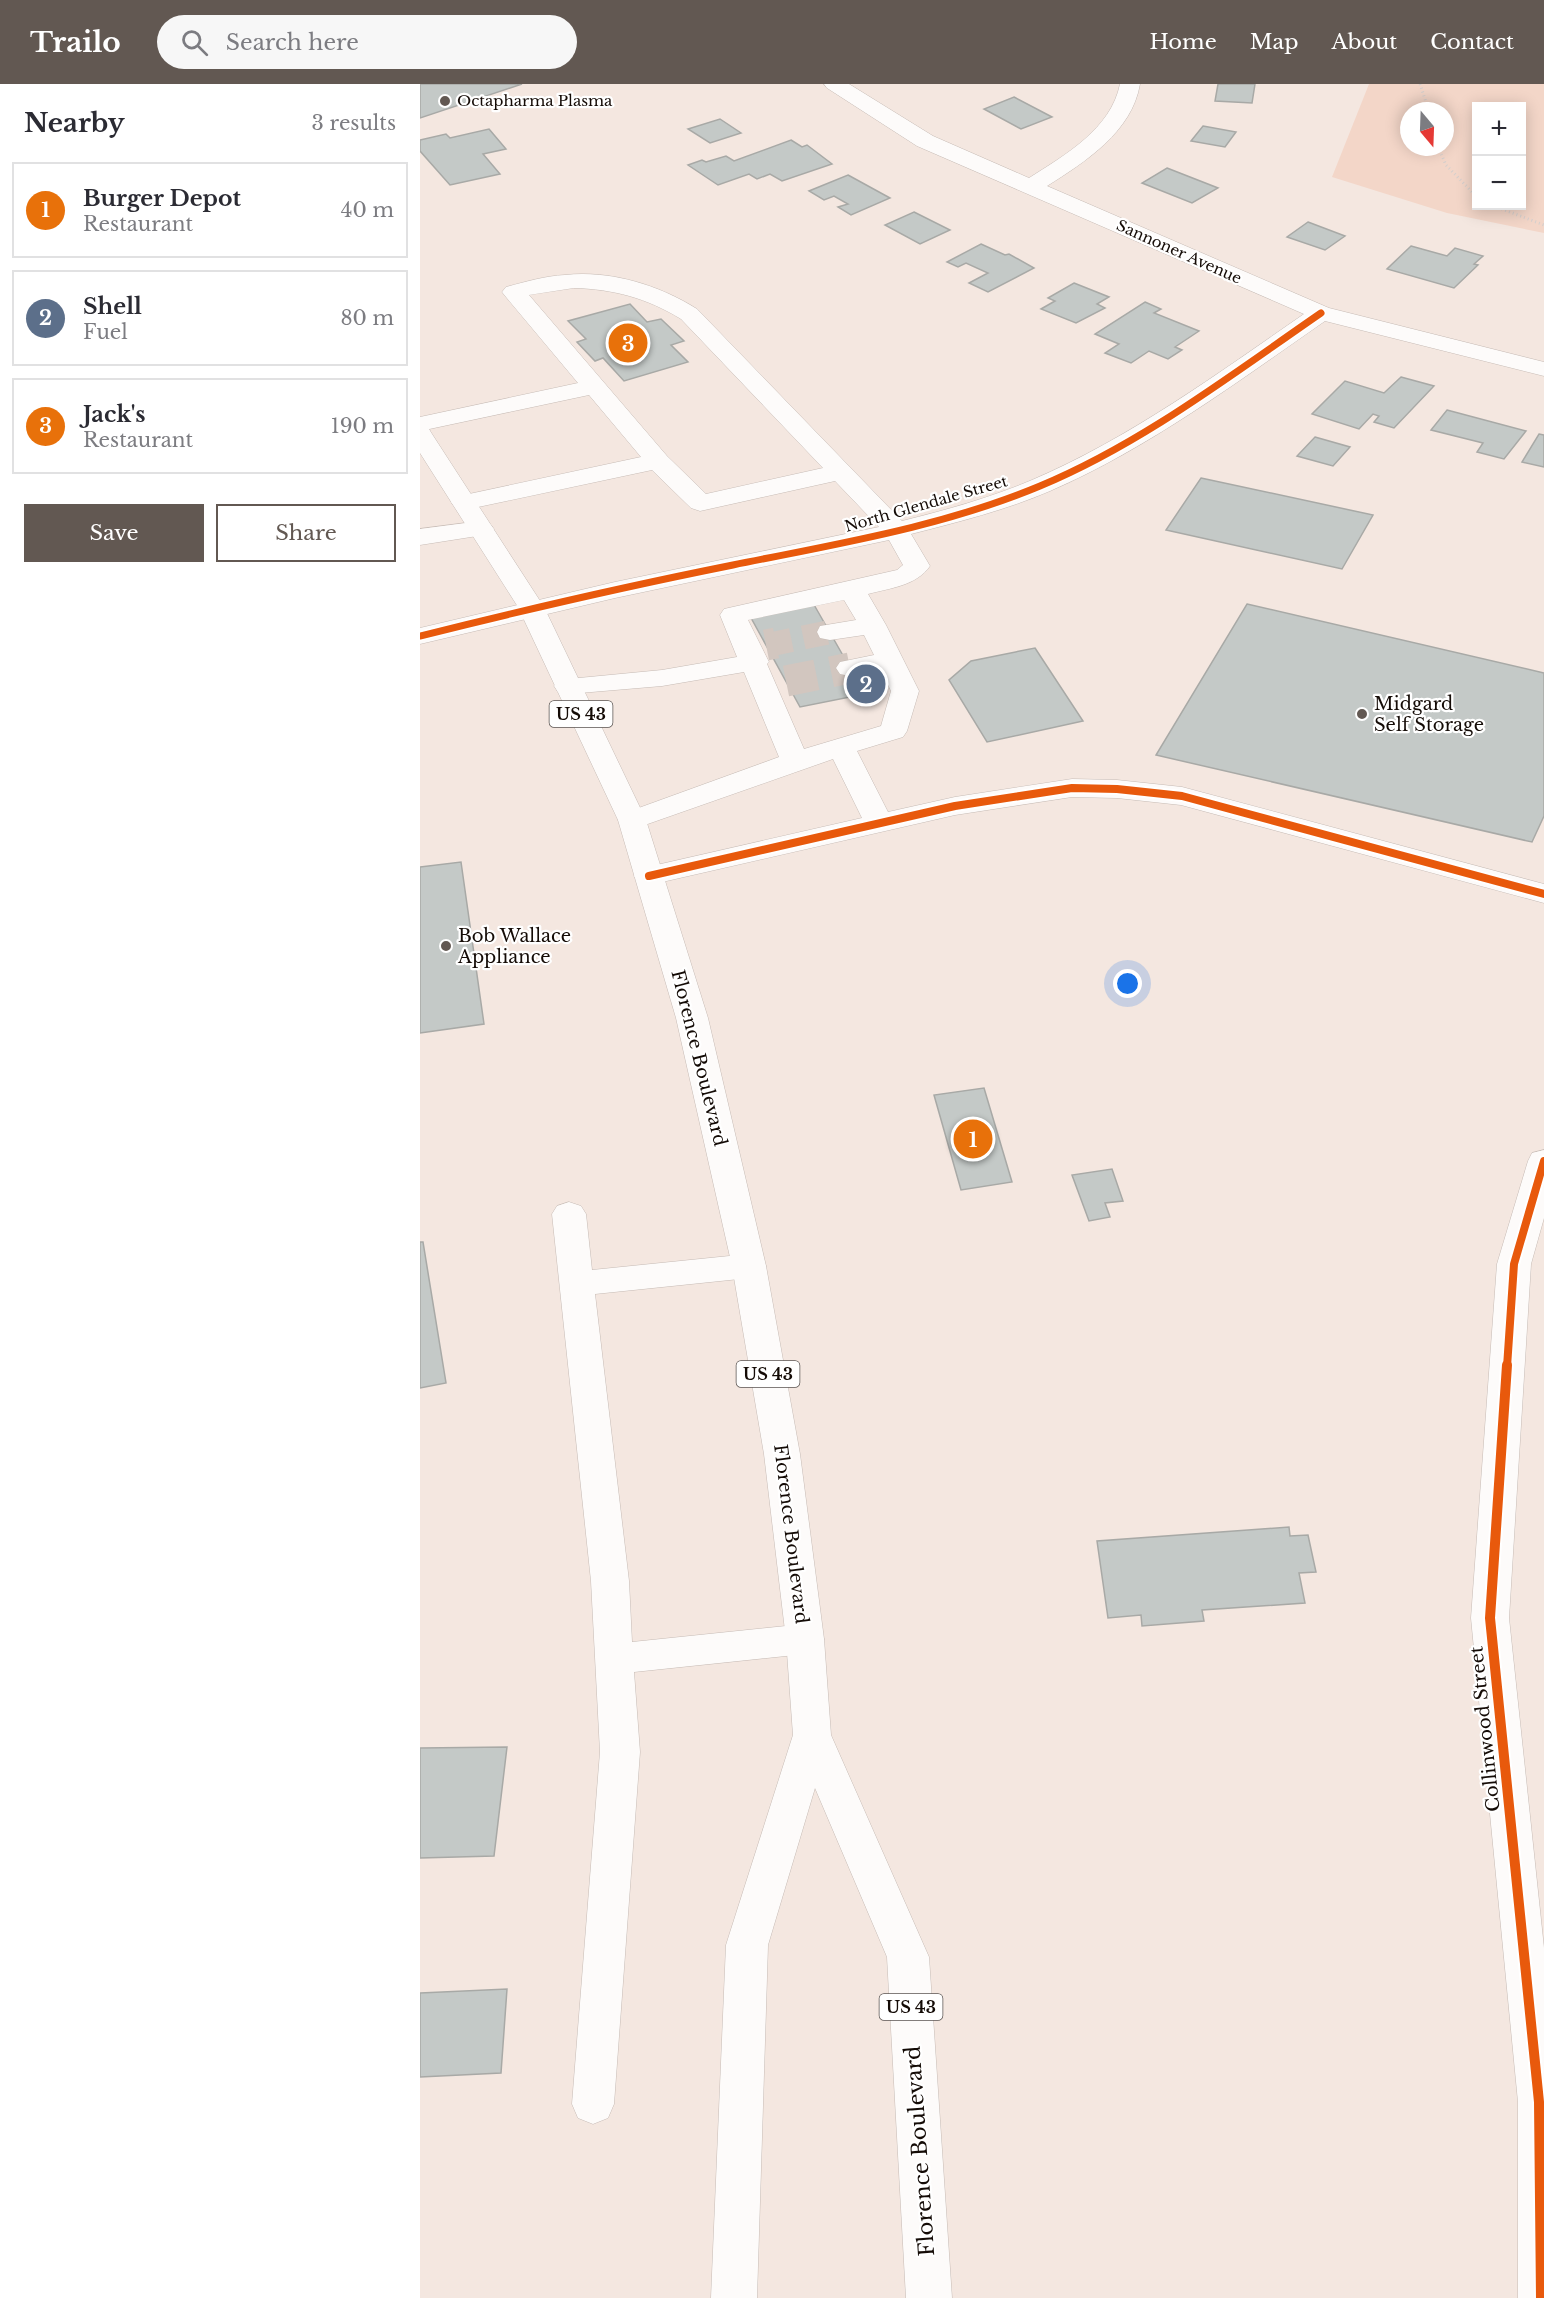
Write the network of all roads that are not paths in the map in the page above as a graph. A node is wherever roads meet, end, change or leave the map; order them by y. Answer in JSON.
{"nodes":[{"id":1,"x":834,"y":84,"type":"edge"},
{"id":2,"x":1130,"y":84,"type":"edge"},
{"id":3,"x":1031,"y":187,"type":"junction"},
{"id":4,"x":1321,"y":313,"type":"junction"},
{"id":5,"x":1544,"y":369,"type":"edge"},
{"id":6,"x":593,"y":387,"type":"junction"},
{"id":7,"x":420,"y":424,"type":"edge"},
{"id":8,"x":420,"y":434,"type":"edge"},
{"id":9,"x":658,"y":461,"type":"junction"},
{"id":10,"x":841,"y":472,"type":"junction"},
{"id":11,"x":464,"y":502,"type":"junction"},
{"id":12,"x":481,"y":530,"type":"junction"},
{"id":13,"x":896,"y":530,"type":"junction"},
{"id":14,"x":420,"y":537,"type":"edge"},
{"id":15,"x":759,"y":560,"type":"junction"},
{"id":16,"x":852,"y":590,"type":"junction"},
{"id":17,"x":782,"y":605,"type":"junction"},
{"id":18,"x":531,"y":607,"type":"junction"},
{"id":19,"x":873,"y":625,"type":"junction"},
{"id":20,"x":830,"y":632,"type":"tunnel mouth"},
{"id":21,"x":420,"y":636,"type":"edge"},
{"id":22,"x":889,"y":660,"type":"junction"},
{"id":23,"x":764,"y":664,"type":"junction"},
{"id":24,"x":850,"y":668,"type":"tunnel mouth"},
{"id":25,"x":568,"y":686,"type":"junction"},
{"id":26,"x":841,"y":747,"type":"junction"},
{"id":27,"x":795,"y":761,"type":"junction"},
{"id":28,"x":632,"y":820,"type":"junction"},
{"id":29,"x":879,"y":823,"type":"junction"},
{"id":30,"x":649,"y":876,"type":"junction"},
{"id":31,"x":1544,"y":894,"type":"edge"},
{"id":32,"x":1544,"y":1161,"type":"edge"},
{"id":33,"x":569,"y":1214,"type":"dead end"},
{"id":34,"x":749,"y":1266,"type":"junction"},
{"id":35,"x":577,"y":1284,"type":"junction"},
{"id":36,"x":805,"y":1639,"type":"junction"},
{"id":37,"x":615,"y":1659,"type":"junction"},
{"id":38,"x":812,"y":1736,"type":"junction"},
{"id":39,"x":593,"y":2104,"type":"dead end"},
{"id":40,"x":734,"y":2298,"type":"edge"},
{"id":41,"x":929,"y":2298,"type":"edge"},
{"id":42,"x":1541,"y":2298,"type":"edge"}],
"edges":[{"from":1,"to":3,"type":"main road","name":"Sannoner Avenue"},
{"from":2,"to":3,"type":"main road"},
{"from":3,"to":4,"type":"main road","name":"Sannoner Avenue"},
{"from":4,"to":5,"type":"main road","name":"Sannoner Avenue"},
{"from":4,"to":13,"type":"main road","name":"North Glendale Street"},
{"from":6,"to":7,"type":"main road"},
{"from":6,"to":9,"type":"main road"},
{"from":6,"to":10,"type":"main road"},
{"from":8,"to":11,"type":"main road","name":"Florence Boulevard","number":"US 43"},
{"from":9,"to":10,"type":"main road"},
{"from":9,"to":11,"type":"main road"},
{"from":10,"to":13,"type":"main road"},
{"from":11,"to":12,"type":"main road","name":"Florence Boulevard","number":"US 43"},
{"from":12,"to":14,"type":"main road"},
{"from":12,"to":18,"type":"main road","name":"Florence Boulevard","number":"US 43"},
{"from":13,"to":15,"type":"main road","name":"North Glendale Street"},
{"from":13,"to":16,"type":"main road"},
{"from":15,"to":17,"type":"main road"},
{"from":15,"to":18,"type":"main road","name":"North Glendale Street"},
{"from":16,"to":17,"type":"main road"},
{"from":16,"to":19,"type":"main road"},
{"from":17,"to":23,"type":"main road"},
{"from":18,"to":21,"type":"main road","name":"North Glendale Street"},
{"from":18,"to":25,"type":"main road","name":"Florence Boulevard","number":"US 43"},
{"from":19,"to":20,"type":"main road"},
{"from":19,"to":22,"type":"main road"},
{"from":22,"to":24,"type":"main road"},
{"from":22,"to":26,"type":"main road"},
{"from":23,"to":25,"type":"main road"},
{"from":23,"to":27,"type":"main road"},
{"from":25,"to":28,"type":"main road","name":"Florence Boulevard","number":"US 43"},
{"from":26,"to":27,"type":"main road"},
{"from":26,"to":29,"type":"main road"},
{"from":27,"to":28,"type":"main road"},
{"from":28,"to":30,"type":"main road","name":"Florence Boulevard","number":"US 43"},
{"from":29,"to":30,"type":"main road"},
{"from":29,"to":31,"type":"main road"},
{"from":30,"to":34,"type":"main road","name":"Florence Boulevard","number":"US 43"},
{"from":32,"to":42,"type":"main road","name":"Collinwood Street"},
{"from":33,"to":35,"type":"main road"},
{"from":34,"to":35,"type":"main road"},
{"from":34,"to":36,"type":"main road","name":"Florence Boulevard","number":"US 43"},
{"from":35,"to":37,"type":"main road"},
{"from":36,"to":37,"type":"main road"},
{"from":36,"to":38,"type":"main road","name":"Florence Boulevard","number":"US 43"},
{"from":37,"to":39,"type":"main road"},
{"from":38,"to":40,"type":"main road","name":"Florence Boulevard","number":"US 43"},
{"from":38,"to":41,"type":"main road","name":"Florence Boulevard","number":"US 43"}]}
